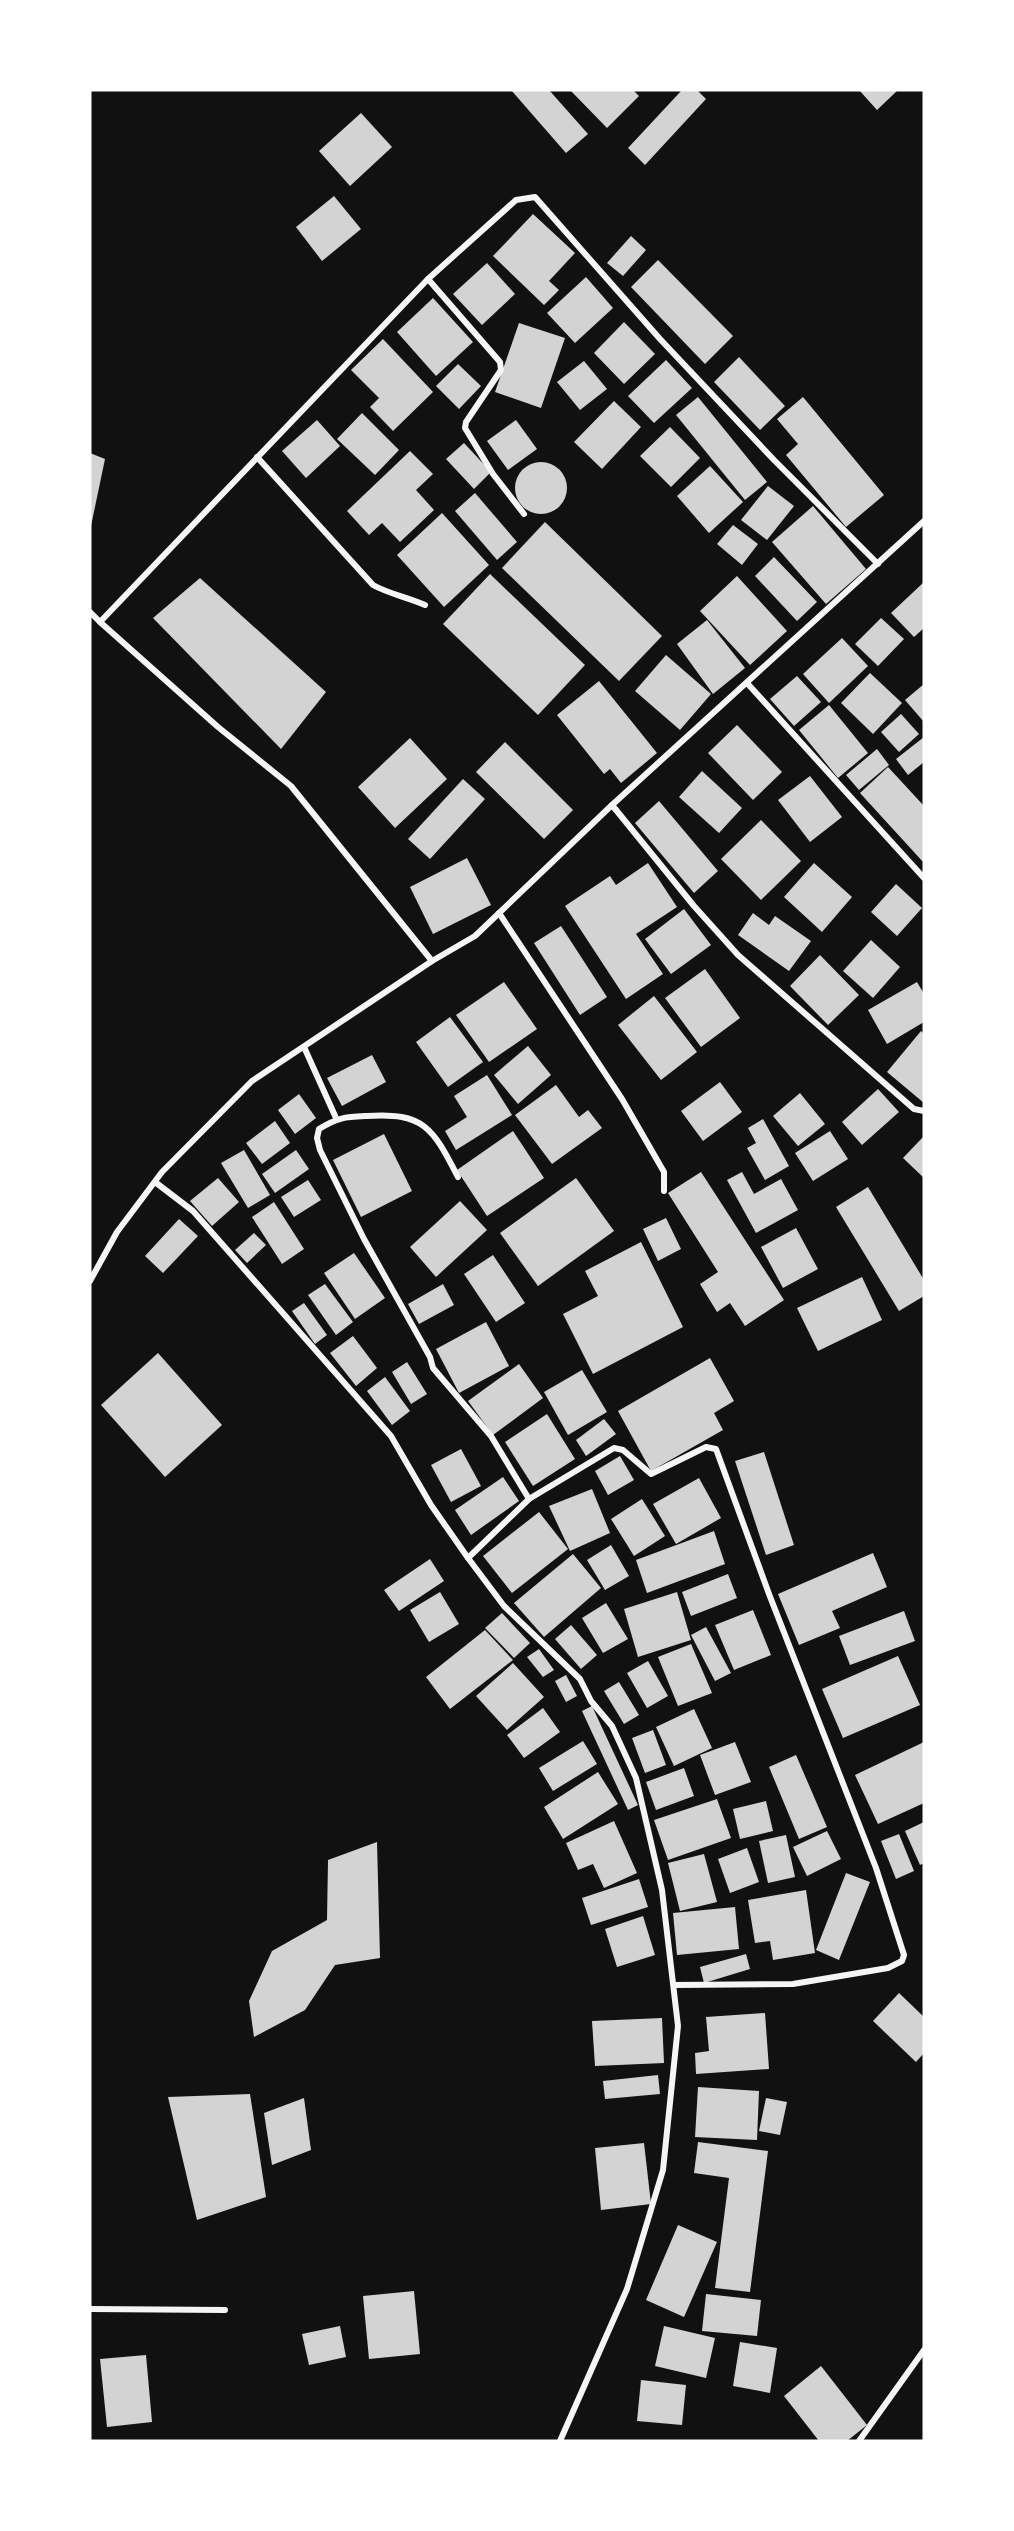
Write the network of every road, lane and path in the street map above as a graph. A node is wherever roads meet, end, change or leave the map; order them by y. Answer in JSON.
{"nodes":[{"id":1,"x":428,"y":279,"type":"junction"},
{"id":2,"x":257,"y":457,"type":"junction"},
{"id":3,"x":524,"y":514,"type":"dead end"},
{"id":4,"x":924,"y":521,"type":"edge"},
{"id":5,"x":878,"y":564,"type":"junction"},
{"id":6,"x":425,"y":605,"type":"dead end"},
{"id":7,"x":90,"y":612,"type":"edge"},
{"id":8,"x":100,"y":622,"type":"junction"},
{"id":9,"x":747,"y":683,"type":"junction"},
{"id":10,"x":612,"y":806,"type":"junction"},
{"id":11,"x":924,"y":878,"type":"edge"},
{"id":12,"x":499,"y":913,"type":"junction"},
{"id":13,"x":432,"y":961,"type":"junction"},
{"id":14,"x":304,"y":1047,"type":"junction"},
{"id":15,"x":924,"y":1111,"type":"edge"},
{"id":16,"x":336,"y":1118,"type":"junction"},
{"id":17,"x":458,"y":1177,"type":"dead end"},
{"id":18,"x":155,"y":1182,"type":"junction"},
{"id":19,"x":664,"y":1191,"type":"dead end"},
{"id":20,"x":90,"y":1281,"type":"edge"},
{"id":21,"x":529,"y":1499,"type":"junction"},
{"id":22,"x":468,"y":1558,"type":"junction"},
{"id":23,"x":674,"y":1985,"type":"junction"},
{"id":24,"x":90,"y":2309,"type":"edge"},
{"id":25,"x":225,"y":2310,"type":"dead end"},
{"id":26,"x":924,"y":2350,"type":"edge"},
{"id":27,"x":560,"y":2441,"type":"edge"},
{"id":28,"x":859,"y":2441,"type":"edge"}],
"edges":[{"from":1,"to":2,"type":"street"},
{"from":1,"to":3,"type":"street"},
{"from":1,"to":5,"type":"street"},
{"from":2,"to":6,"type":"street"},
{"from":2,"to":8,"type":"street"},
{"from":4,"to":5,"type":"street"},
{"from":5,"to":9,"type":"street"},
{"from":7,"to":8,"type":"street"},
{"from":8,"to":13,"type":"street"},
{"from":9,"to":10,"type":"street"},
{"from":9,"to":11,"type":"street"},
{"from":10,"to":12,"type":"street"},
{"from":10,"to":15,"type":"street"},
{"from":12,"to":13,"type":"street"},
{"from":12,"to":19,"type":"street"},
{"from":13,"to":14,"type":"street"},
{"from":14,"to":16,"type":"street"},
{"from":14,"to":18,"type":"street"},
{"from":16,"to":17,"type":"street"},
{"from":16,"to":21,"type":"street"},
{"from":18,"to":20,"type":"street"},
{"from":18,"to":22,"type":"street"},
{"from":21,"to":22,"type":"street"},
{"from":21,"to":23,"type":"street"},
{"from":22,"to":23,"type":"street"},
{"from":23,"to":27,"type":"street"},
{"from":24,"to":25,"type":"street"},
{"from":26,"to":28,"type":"street"}]}
